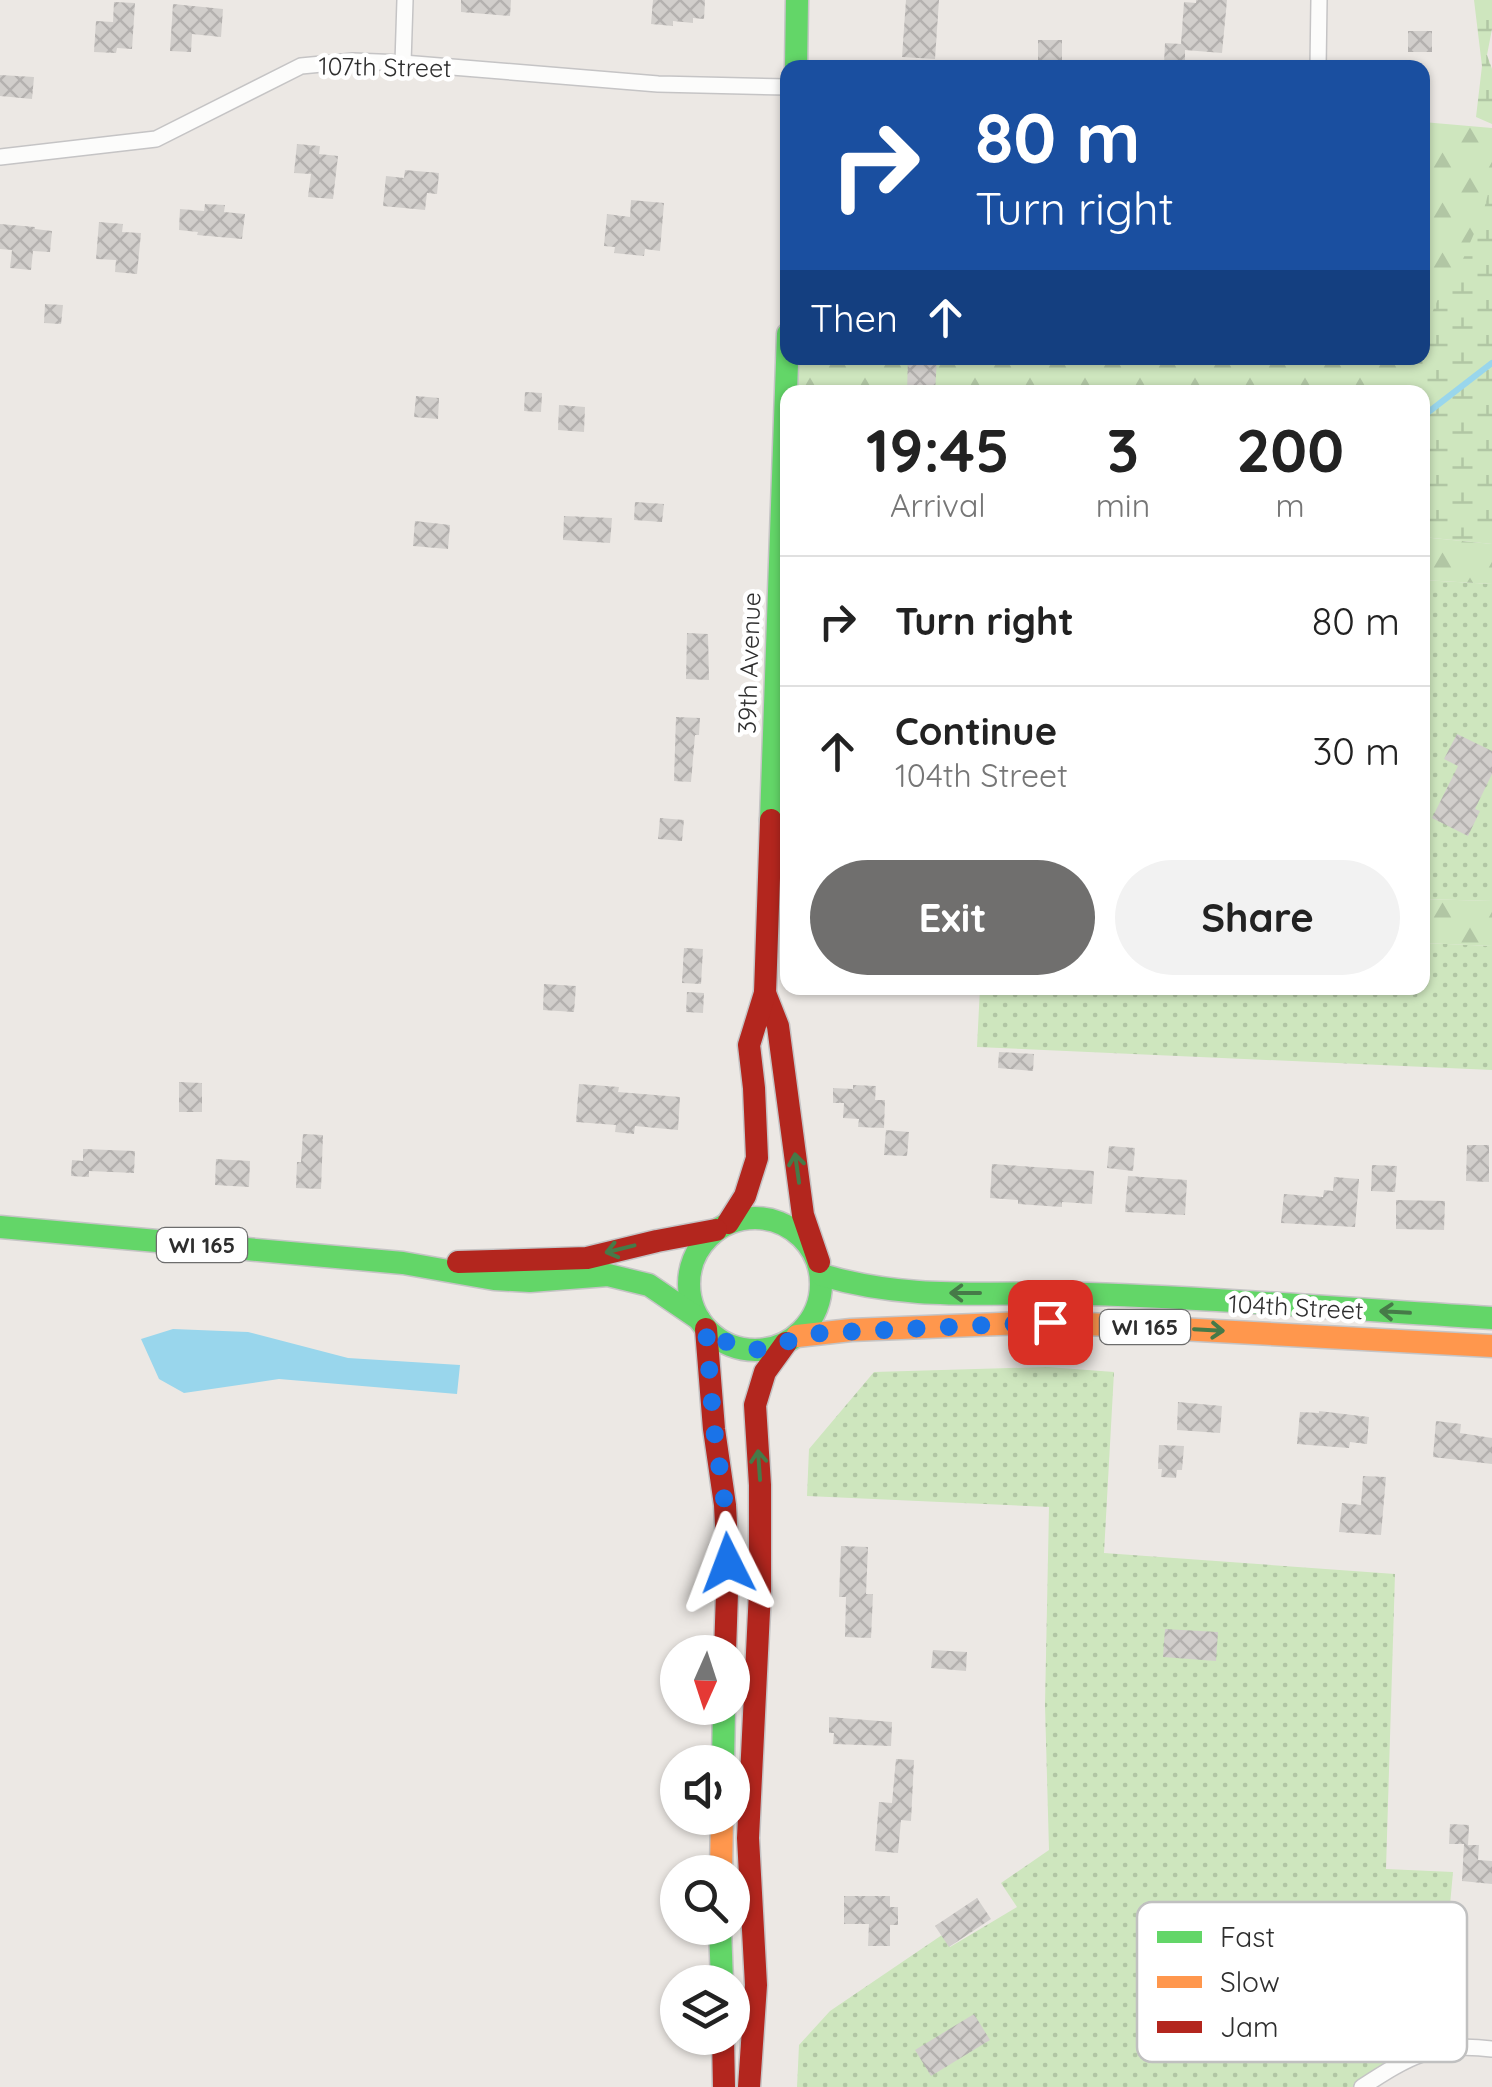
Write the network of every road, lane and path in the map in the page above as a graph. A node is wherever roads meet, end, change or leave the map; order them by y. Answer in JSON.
{"nodes":[{"id":1,"x":405,"y":0,"type":"edge"},
{"id":2,"x":797,"y":0,"type":"edge"},
{"id":3,"x":1320,"y":0,"type":"edge"},
{"id":4,"x":796,"y":60,"type":"edge"},
{"id":5,"x":1318,"y":60,"type":"edge"},
{"id":6,"x":404,"y":63,"type":"junction"},
{"id":7,"x":780,"y":87,"type":"edge"},
{"id":8,"x":0,"y":157,"type":"edge"},
{"id":9,"x":780,"y":563,"type":"edge"},
{"id":10,"x":765,"y":993,"type":"junction"},
{"id":11,"x":0,"y":1227,"type":"edge"},
{"id":12,"x":722,"y":1227,"type":"junction"},
{"id":13,"x":403,"y":1263,"type":"junction"},
{"id":14,"x":820,"y":1269,"type":"junction"},
{"id":15,"x":1492,"y":1318,"type":"edge"},
{"id":16,"x":702,"y":1324,"type":"junction"},
{"id":17,"x":792,"y":1340,"type":"junction"},
{"id":18,"x":1492,"y":1346,"type":"edge"},
{"id":19,"x":726,"y":1609,"type":"junction"},
{"id":20,"x":760,"y":1610,"type":"junction"},
{"id":21,"x":725,"y":1635,"type":"edge"},
{"id":22,"x":1467,"y":2046,"type":"edge"},
{"id":23,"x":1492,"y":2049,"type":"edge"},
{"id":24,"x":723,"y":2055,"type":"edge"},
{"id":25,"x":1401,"y":2062,"type":"edge"},
{"id":26,"x":724,"y":2087,"type":"edge"},
{"id":27,"x":749,"y":2087,"type":"edge"},
{"id":28,"x":1362,"y":2087,"type":"edge"}],
"edges":[{"from":1,"to":6,"type":"street"},
{"from":2,"to":4,"type":"main road"},
{"from":3,"to":5,"type":"street"},
{"from":6,"to":7,"type":"street","name":"107th Street"},
{"from":6,"to":8,"type":"street","name":"107th Street"},
{"from":9,"to":10,"type":"main road","name":"39th Avenue"},
{"from":10,"to":12,"type":"main road","name":"39th Avenue"},
{"from":14,"to":10,"type":"main road","name":"39th Avenue","one_way":true},
{"from":11,"to":13,"type":"main road","number":"WI 165"},
{"from":12,"to":13,"type":"main road","number":"WI 165","one_way":true},
{"from":12,"to":14,"type":"main road","number":"WI 165"},
{"from":12,"to":16,"type":"main road"},
{"from":13,"to":16,"type":"main road","number":"WI 165"},
{"from":15,"to":14,"type":"main road","name":"104th Street","number":"WI 165","one_way":true},
{"from":14,"to":17,"type":"main road"},
{"from":16,"to":17,"type":"main road","number":"WI 165"},
{"from":16,"to":19,"type":"main road"},
{"from":17,"to":18,"type":"main road","name":"104th Street","number":"WI 165","one_way":true},
{"from":20,"to":17,"type":"main road","one_way":true},
{"from":19,"to":20,"type":"main road"},
{"from":19,"to":21,"type":"main road"},
{"from":20,"to":27,"type":"main road"},
{"from":22,"to":23,"type":"street"},
{"from":24,"to":26,"type":"main road"},
{"from":25,"to":28,"type":"street"}]}
